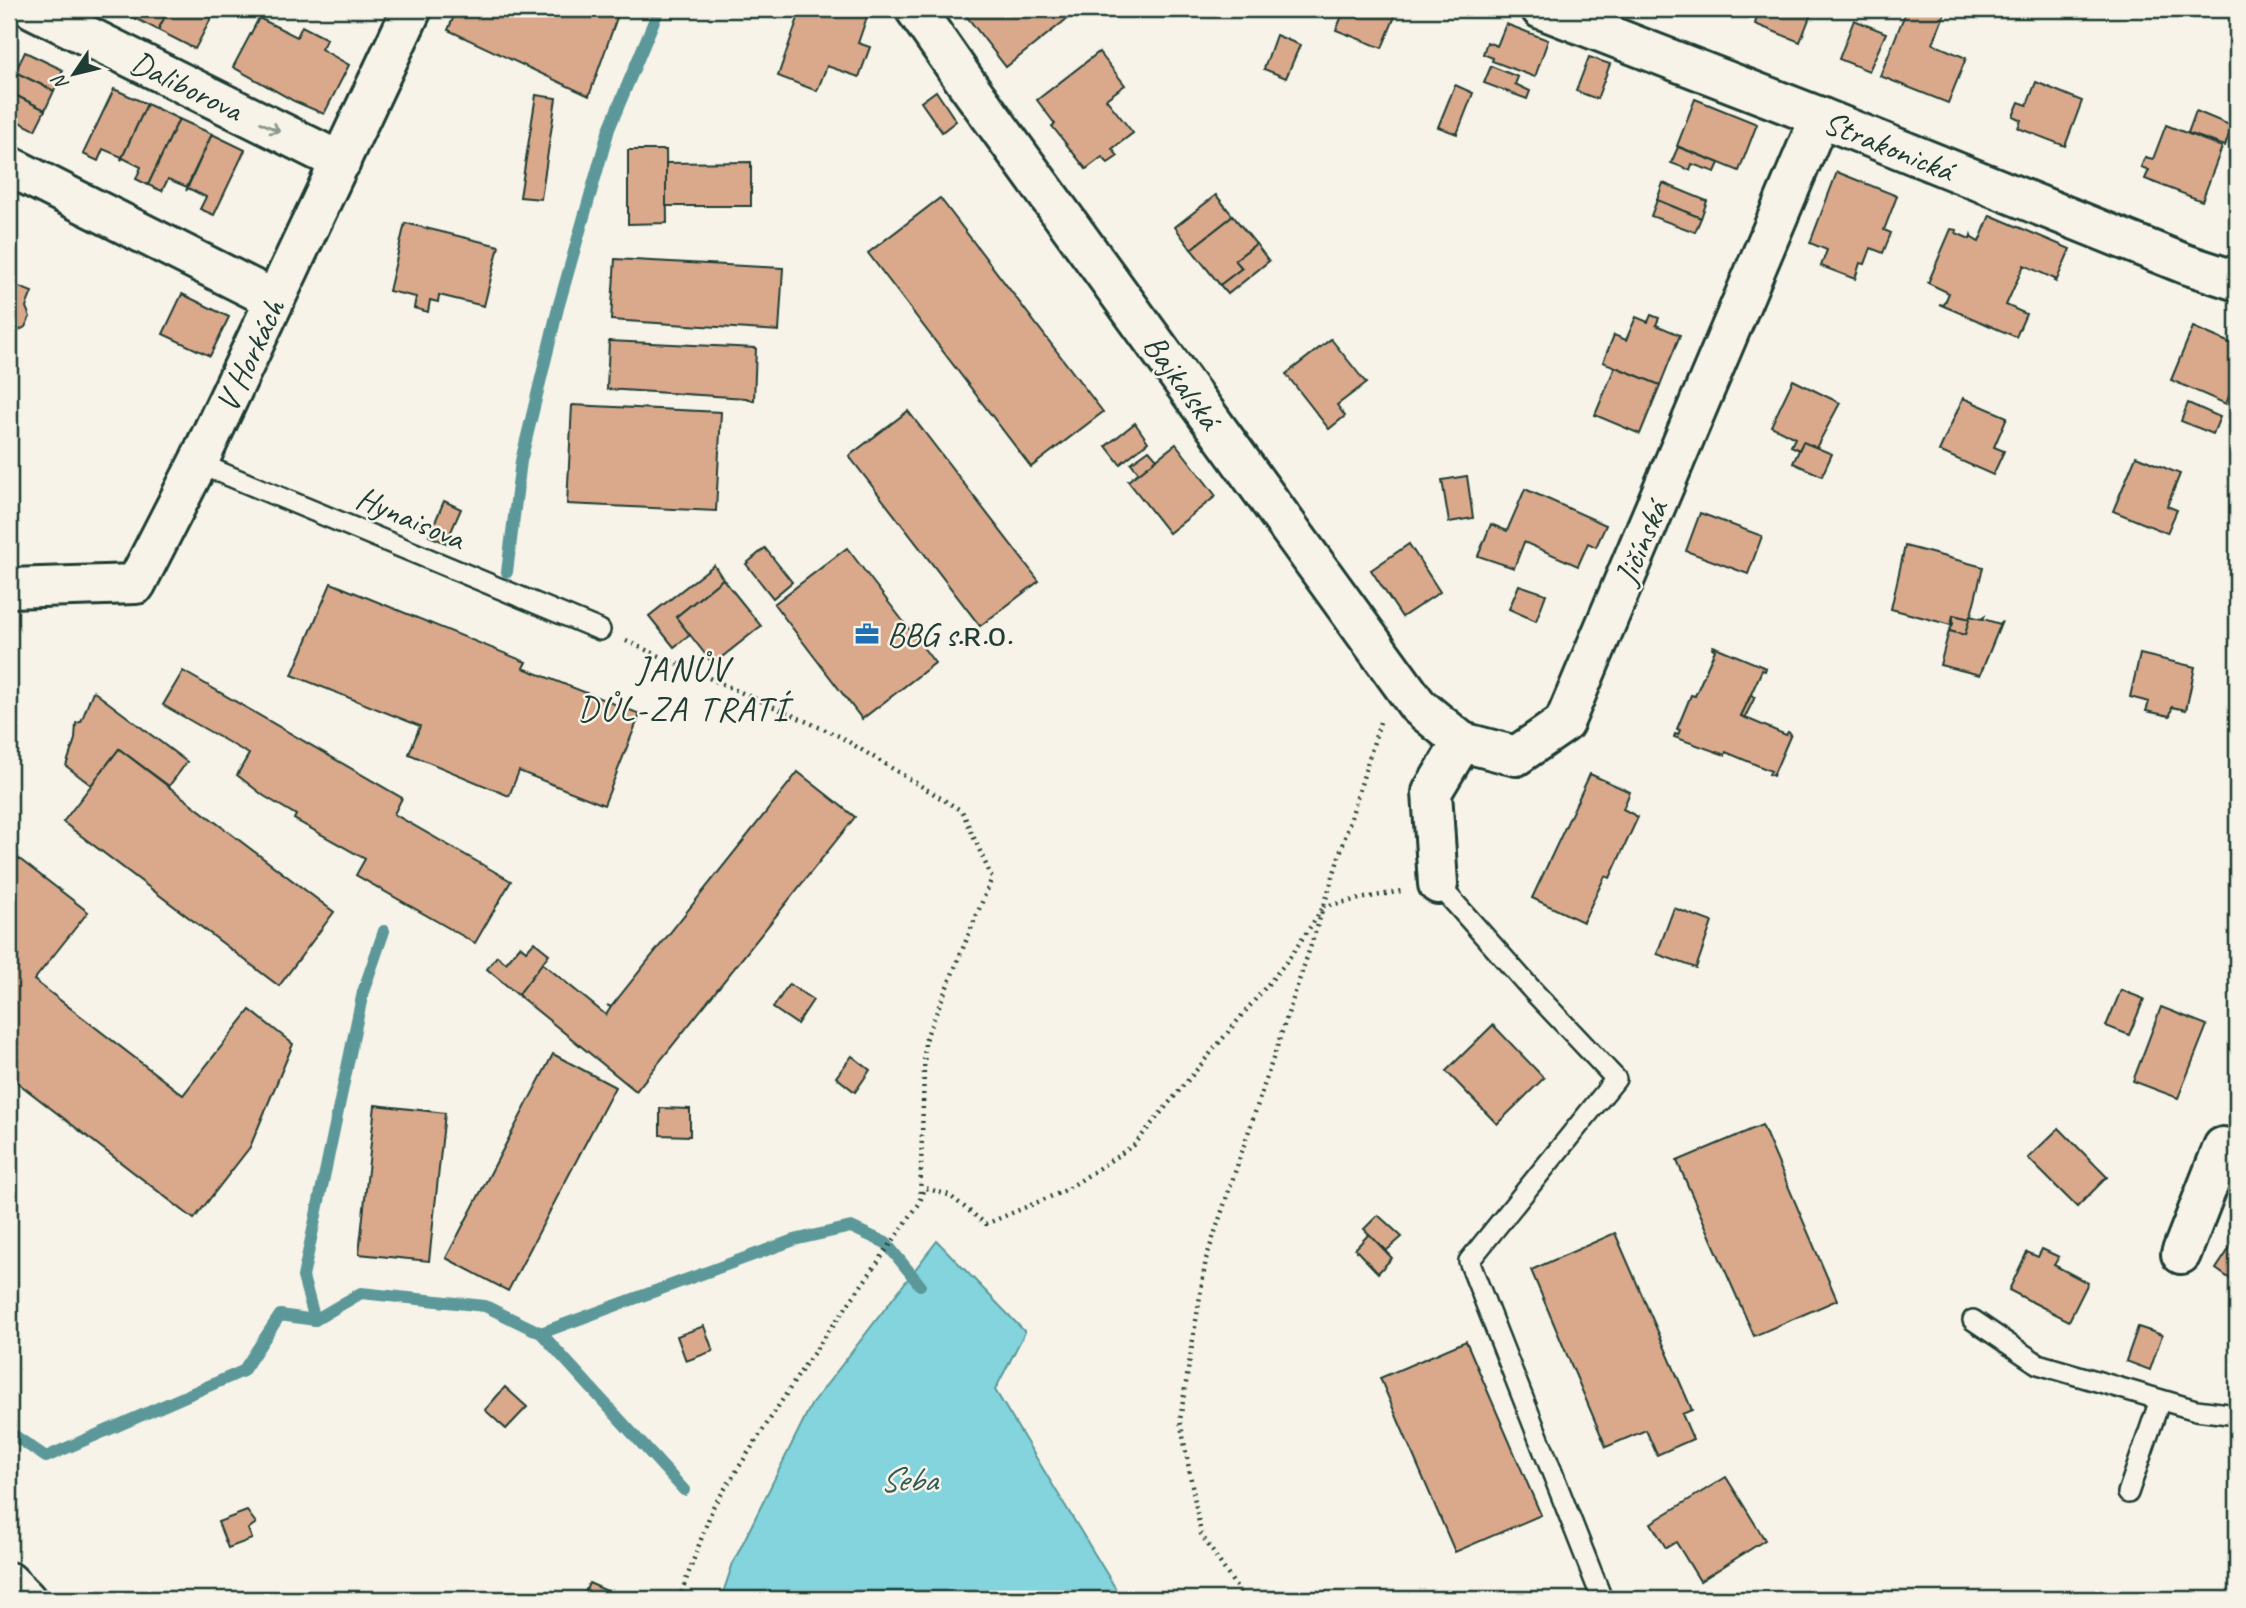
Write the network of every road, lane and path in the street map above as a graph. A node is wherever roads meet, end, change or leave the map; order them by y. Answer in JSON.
{"nodes":[{"id":1,"x":33,"y":9,"type":"edge"},
{"id":2,"x":412,"y":9,"type":"edge"},
{"id":3,"x":915,"y":9,"type":"edge"},
{"id":4,"x":1541,"y":9,"type":"edge"},
{"id":5,"x":1820,"y":117,"type":"junction"},
{"id":6,"x":341,"y":162,"type":"junction"},
{"id":7,"x":9,"y":166,"type":"edge"},
{"id":8,"x":2237,"y":281,"type":"edge"},
{"id":9,"x":275,"y":300,"type":"junction"},
{"id":10,"x":198,"y":463,"type":"junction"},
{"id":11,"x":9,"y":588,"type":"edge"},
{"id":12,"x":600,"y":630,"type":"joint"},
{"id":13,"x":1395,"y":673,"type":"junction"},
{"id":14,"x":1462,"y":742,"type":"junction"},
{"id":15,"x":1438,"y":884,"type":"junction"},
{"id":16,"x":1324,"y":906,"type":"junction"},
{"id":17,"x":2237,"y":1150,"type":"edge"},
{"id":18,"x":919,"y":1204,"type":"junction"},
{"id":19,"x":2180,"y":1254,"type":"dead end"},
{"id":20,"x":1973,"y":1320,"type":"dead end"},
{"id":21,"x":2160,"y":1400,"type":"junction"},
{"id":22,"x":2237,"y":1415,"type":"edge"},
{"id":23,"x":2128,"y":1493,"type":"dead end"},
{"id":24,"x":9,"y":1582,"type":"edge"},
{"id":25,"x":26,"y":1599,"type":"edge"},
{"id":26,"x":679,"y":1599,"type":"edge"},
{"id":27,"x":1244,"y":1599,"type":"edge"},
{"id":28,"x":1602,"y":1599,"type":"edge"}],
"edges":[{"from":1,"to":6,"type":"street","name":"Daliborova","one_way":true},
{"from":2,"to":6,"type":"street","name":"V Horkách"},
{"from":3,"to":13,"type":"street","name":"Bajkalská"},
{"from":4,"to":5,"type":"street","name":"Strakonická"},
{"from":5,"to":8,"type":"street","name":"Strakonická"},
{"from":5,"to":14,"type":"street","name":"Jičínská"},
{"from":6,"to":9,"type":"street","name":"V Horkách"},
{"from":7,"to":9,"type":"street"},
{"from":9,"to":10,"type":"street","name":"V Horkách"},
{"from":10,"to":11,"type":"street","name":"V Horkách"},
{"from":10,"to":12,"type":"lane","name":"Hynaisova"},
{"from":12,"to":18,"type":"path"},
{"from":13,"to":14,"type":"street","name":"Bajkalská"},
{"from":13,"to":16,"type":"path"},
{"from":14,"to":15,"type":"street"},
{"from":15,"to":16,"type":"path"},
{"from":15,"to":28,"type":"lane"},
{"from":16,"to":18,"type":"path"},
{"from":16,"to":27,"type":"path"},
{"from":17,"to":19,"type":"street"},
{"from":18,"to":26,"type":"path"},
{"from":20,"to":21,"type":"lane"},
{"from":21,"to":22,"type":"lane"},
{"from":21,"to":23,"type":"lane"},
{"from":24,"to":25,"type":"street"}]}
